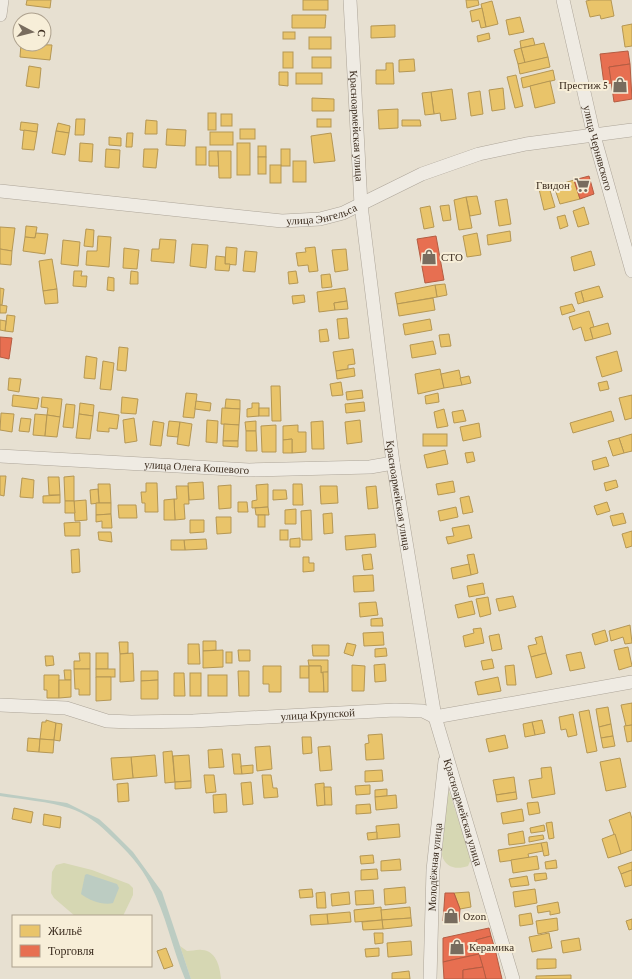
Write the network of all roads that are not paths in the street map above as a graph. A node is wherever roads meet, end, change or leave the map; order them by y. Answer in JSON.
{"nodes":[{"id":1,"x":2,"y":0,"type":"edge"},
{"id":2,"x":350,"y":0,"type":"edge"},
{"id":3,"x":563,"y":0,"type":"edge"},
{"id":4,"x":0,"y":15,"type":"edge"},
{"id":5,"x":632,"y":130,"type":"edge"},
{"id":6,"x":594,"y":136,"type":"junction"},
{"id":7,"x":0,"y":191,"type":"edge"},
{"id":8,"x":361,"y":205,"type":"junction"},
{"id":9,"x":632,"y":272,"type":"edge"},
{"id":10,"x":0,"y":456,"type":"edge"},
{"id":11,"x":393,"y":463,"type":"junction"},
{"id":12,"x":632,"y":682,"type":"edge"},
{"id":13,"x":0,"y":705,"type":"edge"},
{"id":14,"x":435,"y":717,"type":"junction"},
{"id":15,"x":446,"y":755,"type":"junction"},
{"id":16,"x":430,"y":979,"type":"edge"},
{"id":17,"x":513,"y":979,"type":"edge"}],
"edges":[{"from":1,"to":4,"type":"street"},
{"from":2,"to":8,"type":"street","name":"Красноармейская улица"},
{"from":3,"to":6,"type":"street","name":"улица Чернявского"},
{"from":5,"to":6,"type":"street","name":"улица Энгельса"},
{"from":6,"to":8,"type":"street","name":"улица Энгельса"},
{"from":6,"to":9,"type":"street","name":"улица Чернявского"},
{"from":7,"to":8,"type":"street","name":"улица Энгельса"},
{"from":8,"to":11,"type":"street","name":"Красноармейская улица"},
{"from":10,"to":11,"type":"street","name":"улица Олега Кошевого"},
{"from":11,"to":14,"type":"street","name":"Красноармейская улица"},
{"from":12,"to":14,"type":"street","name":"улица Крупской"},
{"from":13,"to":14,"type":"street","name":"улица Крупской"},
{"from":14,"to":15,"type":"street","name":"Красноармейская улица"},
{"from":15,"to":16,"type":"street","name":"Молодёжная улица"},
{"from":15,"to":17,"type":"street","name":"Красноармейская улица"}]}
